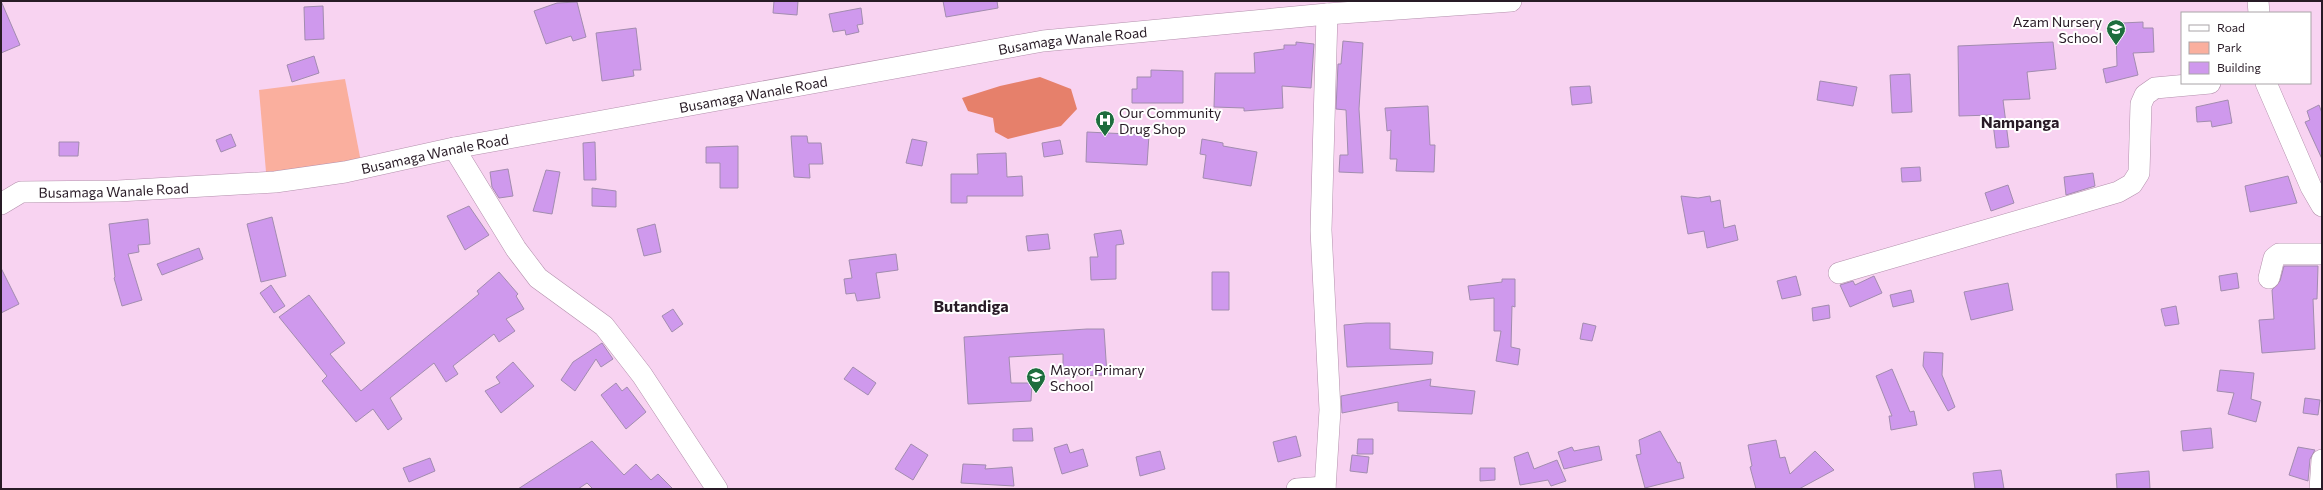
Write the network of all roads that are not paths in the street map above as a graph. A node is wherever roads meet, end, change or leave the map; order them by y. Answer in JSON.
{"nodes":[{"id":1,"x":1511,"y":1,"type":"edge"},
{"id":2,"x":2258,"y":1,"type":"edge"},
{"id":3,"x":2259,"y":12,"type":"edge"},
{"id":4,"x":1327,"y":14,"type":"junction"},
{"id":5,"x":2199,"y":84,"type":"edge"},
{"id":6,"x":2266,"y":84,"type":"edge"},
{"id":7,"x":454,"y":148,"type":"junction"},
{"id":8,"x":11,"y":193,"type":"edge"},
{"id":9,"x":1,"y":204,"type":"edge"},
{"id":10,"x":2322,"y":206,"type":"edge"},
{"id":11,"x":2322,"y":254,"type":"edge"},
{"id":12,"x":1838,"y":273,"type":"dead end"},
{"id":13,"x":2269,"y":278,"type":"dead end"},
{"id":14,"x":2322,"y":460,"type":"edge"},
{"id":15,"x":1325,"y":488,"type":"edge"},
{"id":16,"x":717,"y":489,"type":"edge"},
{"id":17,"x":1297,"y":489,"type":"edge"},
{"id":18,"x":2320,"y":489,"type":"edge"}],
"edges":[{"from":1,"to":4,"type":"street","name":"Busamaga Wanale Road"},
{"from":2,"to":3,"type":"street"},
{"from":4,"to":7,"type":"street","name":"Busamaga Wanale Road"},
{"from":4,"to":15,"type":"street"},
{"from":5,"to":12,"type":"street"},
{"from":6,"to":10,"type":"street"},
{"from":7,"to":8,"type":"street","name":"Busamaga Wanale Road"},
{"from":7,"to":16,"type":"street"},
{"from":8,"to":9,"type":"street","name":"Busamaga Wanale Road"},
{"from":11,"to":13,"type":"street"},
{"from":14,"to":18,"type":"street"},
{"from":15,"to":17,"type":"street"}]}
